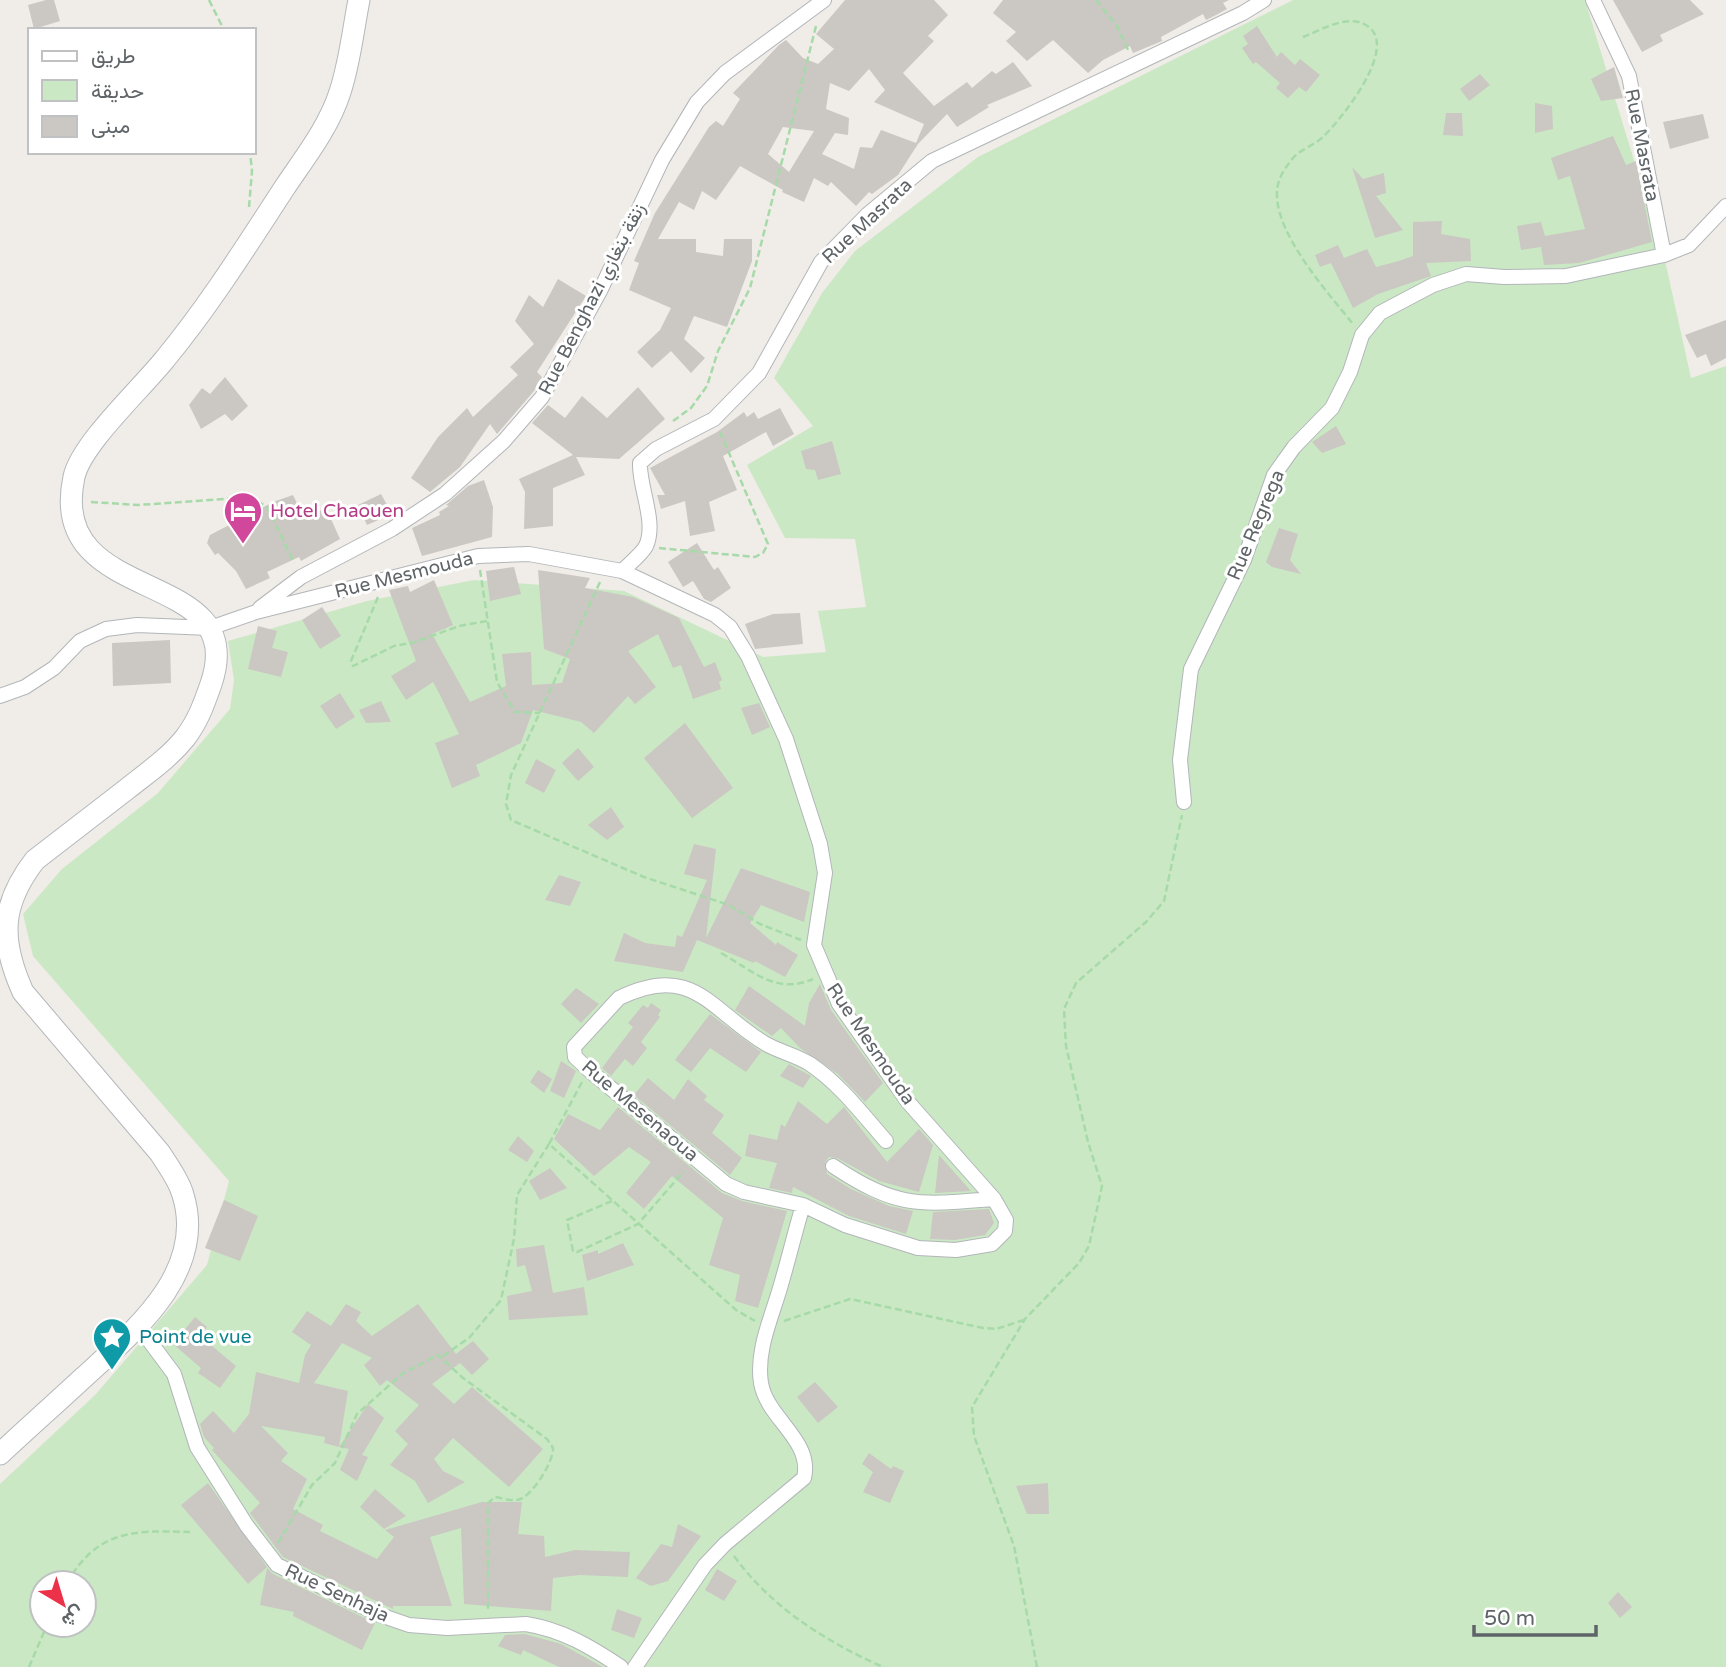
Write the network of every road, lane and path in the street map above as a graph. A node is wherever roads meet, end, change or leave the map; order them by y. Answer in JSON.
{"nodes":[{"id":1,"x":209,"y":0,"type":"edge"},
{"id":2,"x":359,"y":0,"type":"edge"},
{"id":3,"x":1096,"y":0,"type":"edge"},
{"id":4,"x":1264,"y":0,"type":"edge"},
{"id":5,"x":1593,"y":0,"type":"edge"},
{"id":6,"x":823,"y":1,"type":"edge"},
{"id":7,"x":223,"y":28,"type":"edge"},
{"id":8,"x":1303,"y":37,"type":"dead end"},
{"id":9,"x":1135,"y":64,"type":"junction"},
{"id":10,"x":250,"y":154,"type":"edge"},
{"id":11,"x":1726,"y":206,"type":"edge"},
{"id":12,"x":257,"y":230,"type":"junction"},
{"id":13,"x":1664,"y":255,"type":"junction"},
{"id":14,"x":1362,"y":335,"type":"junction"},
{"id":15,"x":714,"y":419,"type":"junction"},
{"id":16,"x":656,"y":449,"type":"junction"},
{"id":17,"x":71,"y":500,"type":"junction"},
{"id":18,"x":646,"y":547,"type":"junction"},
{"id":19,"x":478,"y":556,"type":"junction"},
{"id":20,"x":607,"y":567,"type":"junction"},
{"id":21,"x":622,"y":570,"type":"junction"},
{"id":22,"x":300,"y":577,"type":"junction"},
{"id":23,"x":386,"y":580,"type":"junction"},
{"id":24,"x":256,"y":612,"type":"junction"},
{"id":25,"x":487,"y":621,"type":"junction"},
{"id":26,"x":210,"y":628,"type":"junction"},
{"id":27,"x":0,"y":696,"type":"edge"},
{"id":28,"x":540,"y":713,"type":"junction"},
{"id":29,"x":1184,"y":803,"type":"joint"},
{"id":30,"x":814,"y":945,"type":"junction"},
{"id":31,"x":721,"y":953,"type":"dead end"},
{"id":32,"x":824,"y":974,"type":"junction"},
{"id":33,"x":589,"y":1070,"type":"junction"},
{"id":34,"x":886,"y":1141,"type":"dead end"},
{"id":35,"x":548,"y":1144,"type":"junction"},
{"id":36,"x":695,"y":1158,"type":"junction"},
{"id":37,"x":833,"y":1166,"type":"dead end"},
{"id":38,"x":994,"y":1199,"type":"junction"},
{"id":39,"x":612,"y":1201,"type":"junction"},
{"id":40,"x":803,"y":1205,"type":"junction"},
{"id":41,"x":638,"y":1224,"type":"junction"},
{"id":42,"x":1025,"y":1319,"type":"junction"},
{"id":43,"x":767,"y":1326,"type":"junction"},
{"id":44,"x":139,"y":1327,"type":"junction"},
{"id":45,"x":442,"y":1357,"type":"junction"},
{"id":46,"x":0,"y":1454,"type":"edge"},
{"id":47,"x":190,"y":1532,"type":"dead end"},
{"id":48,"x":725,"y":1544,"type":"junction"},
{"id":49,"x":269,"y":1558,"type":"junction"},
{"id":50,"x":75,"y":1569,"type":"edge"},
{"id":51,"x":487,"y":1626,"type":"junction"},
{"id":52,"x":41,"y":1639,"type":"edge"},
{"id":53,"x":29,"y":1667,"type":"edge"},
{"id":54,"x":621,"y":1667,"type":"edge"},
{"id":55,"x":635,"y":1667,"type":"edge"},
{"id":56,"x":883,"y":1667,"type":"edge"},
{"id":57,"x":1037,"y":1667,"type":"edge"}],
"edges":[{"from":1,"to":7,"type":"path"},
{"from":2,"to":12,"type":"main road"},
{"from":3,"to":9,"type":"path"},
{"from":4,"to":9,"type":"street","name":"Rue Masrata"},
{"from":5,"to":13,"type":"street","name":"Rue Masrata"},
{"from":6,"to":16,"type":"path"},
{"from":6,"to":22,"type":"street","name":"Rue Benghazi زنقة بنغازي"},
{"from":8,"to":14,"type":"path"},
{"from":9,"to":15,"type":"street","name":"Rue Masrata"},
{"from":10,"to":12,"type":"path"},
{"from":11,"to":13,"type":"street","name":"Rue Regrega"},
{"from":12,"to":17,"type":"main road"},
{"from":13,"to":14,"type":"street","name":"Rue Regrega"},
{"from":14,"to":29,"type":"street","name":"Rue Regrega"},
{"from":15,"to":16,"type":"street","name":"Rue Masrata"},
{"from":15,"to":18,"type":"path"},
{"from":16,"to":18,"type":"street"},
{"from":17,"to":22,"type":"path"},
{"from":17,"to":26,"type":"main road"},
{"from":18,"to":21,"type":"street"},
{"from":19,"to":20,"type":"street","name":"Rue Mesmouda"},
{"from":19,"to":23,"type":"street","name":"Rue Mesmouda"},
{"from":19,"to":25,"type":"path"},
{"from":20,"to":21,"type":"street","name":"Rue Mesmouda"},
{"from":20,"to":28,"type":"path"},
{"from":21,"to":30,"type":"street","name":"Rue Mesmouda"},
{"from":22,"to":24,"type":"street","name":"Rue Benghazi زنقة بنغازي"},
{"from":23,"to":24,"type":"street","name":"Rue Mesmouda"},
{"from":23,"to":25,"type":"path"},
{"from":24,"to":26,"type":"street","name":"Rue Mesmouda"},
{"from":25,"to":28,"type":"path"},
{"from":26,"to":27,"type":"street"},
{"from":26,"to":44,"type":"main road"},
{"from":28,"to":30,"type":"path"},
{"from":29,"to":42,"type":"path"},
{"from":30,"to":32,"type":"street","name":"Rue Mesmouda"},
{"from":31,"to":32,"type":"path"},
{"from":32,"to":38,"type":"street","name":"Rue Mesmouda"},
{"from":33,"to":34,"type":"street","name":"Rue Mesenaoua"},
{"from":33,"to":35,"type":"path"},
{"from":33,"to":36,"type":"street","name":"Rue Mesenaoua"},
{"from":35,"to":39,"type":"path"},
{"from":35,"to":45,"type":"path"},
{"from":36,"to":40,"type":"street","name":"Rue Mesenaoua"},
{"from":36,"to":41,"type":"path"},
{"from":37,"to":38,"type":"street"},
{"from":38,"to":40,"type":"street","name":"Rue Mesmouda"},
{"from":39,"to":41,"type":"path"},
{"from":39,"to":41,"type":"path"},
{"from":40,"to":43,"type":"street"},
{"from":41,"to":43,"type":"path"},
{"from":42,"to":43,"type":"path"},
{"from":42,"to":57,"type":"path"},
{"from":43,"to":48,"type":"street"},
{"from":44,"to":46,"type":"main road"},
{"from":44,"to":49,"type":"street","name":"Rue Senhaja"},
{"from":45,"to":49,"type":"path"},
{"from":45,"to":51,"type":"path"},
{"from":47,"to":50,"type":"path"},
{"from":48,"to":55,"type":"street"},
{"from":48,"to":56,"type":"path"},
{"from":49,"to":51,"type":"street","name":"Rue Senhaja"},
{"from":51,"to":54,"type":"street","name":"Rue Senhaja"},
{"from":52,"to":53,"type":"path"}]}
